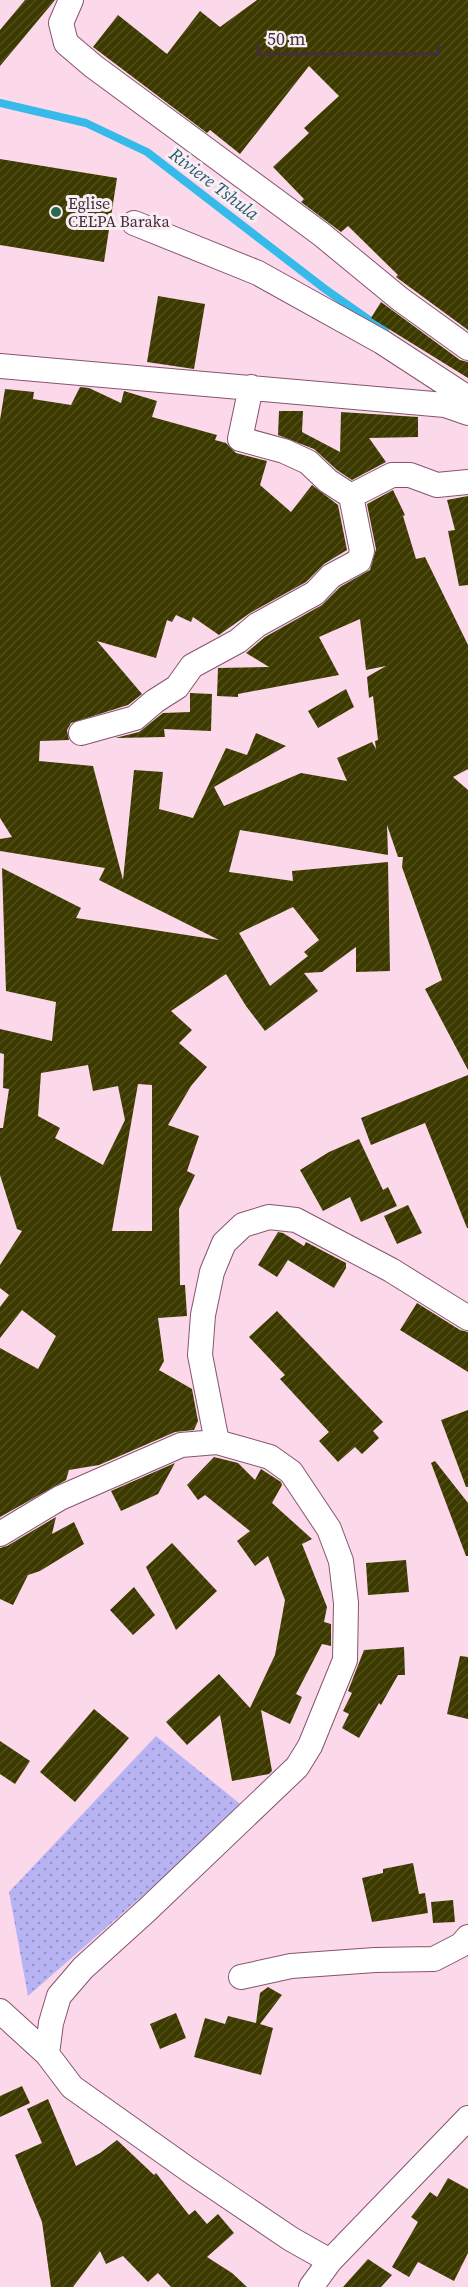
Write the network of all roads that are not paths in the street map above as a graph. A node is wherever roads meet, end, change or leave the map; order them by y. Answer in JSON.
{"nodes":[{"id":1,"x":71,"y":0,"type":"edge"},
{"id":2,"x":134,"y":223,"type":"dead end"},
{"id":3,"x":468,"y":348,"type":"edge"},
{"id":4,"x":0,"y":366,"type":"edge"},
{"id":5,"x":251,"y":387,"type":"junction"},
{"id":6,"x":468,"y":398,"type":"edge"},
{"id":7,"x":468,"y":413,"type":"edge"},
{"id":8,"x":468,"y":482,"type":"edge"},
{"id":9,"x":351,"y":496,"type":"junction"},
{"id":10,"x":81,"y":733,"type":"dead end"},
{"id":11,"x":468,"y":1318,"type":"edge"},
{"id":12,"x":217,"y":1442,"type":"junction"},
{"id":13,"x":0,"y":1534,"type":"edge"},
{"id":14,"x":468,"y":1937,"type":"edge"},
{"id":15,"x":241,"y":1977,"type":"dead end"},
{"id":16,"x":0,"y":2011,"type":"edge"},
{"id":17,"x":47,"y":2054,"type":"junction"},
{"id":18,"x":468,"y":2118,"type":"edge"},
{"id":19,"x":330,"y":2261,"type":"junction"},
{"id":20,"x":311,"y":2287,"type":"edge"}],
"edges":[{"from":1,"to":3,"type":"street"},
{"from":2,"to":6,"type":"street"},
{"from":4,"to":5,"type":"street"},
{"from":5,"to":7,"type":"street"},
{"from":5,"to":9,"type":"street"},
{"from":8,"to":9,"type":"street"},
{"from":9,"to":10,"type":"street"},
{"from":11,"to":12,"type":"street"},
{"from":12,"to":13,"type":"street"},
{"from":12,"to":17,"type":"street"},
{"from":14,"to":15,"type":"street"},
{"from":16,"to":17,"type":"street"},
{"from":17,"to":19,"type":"street"},
{"from":18,"to":19,"type":"street"},
{"from":19,"to":20,"type":"street"}]}
